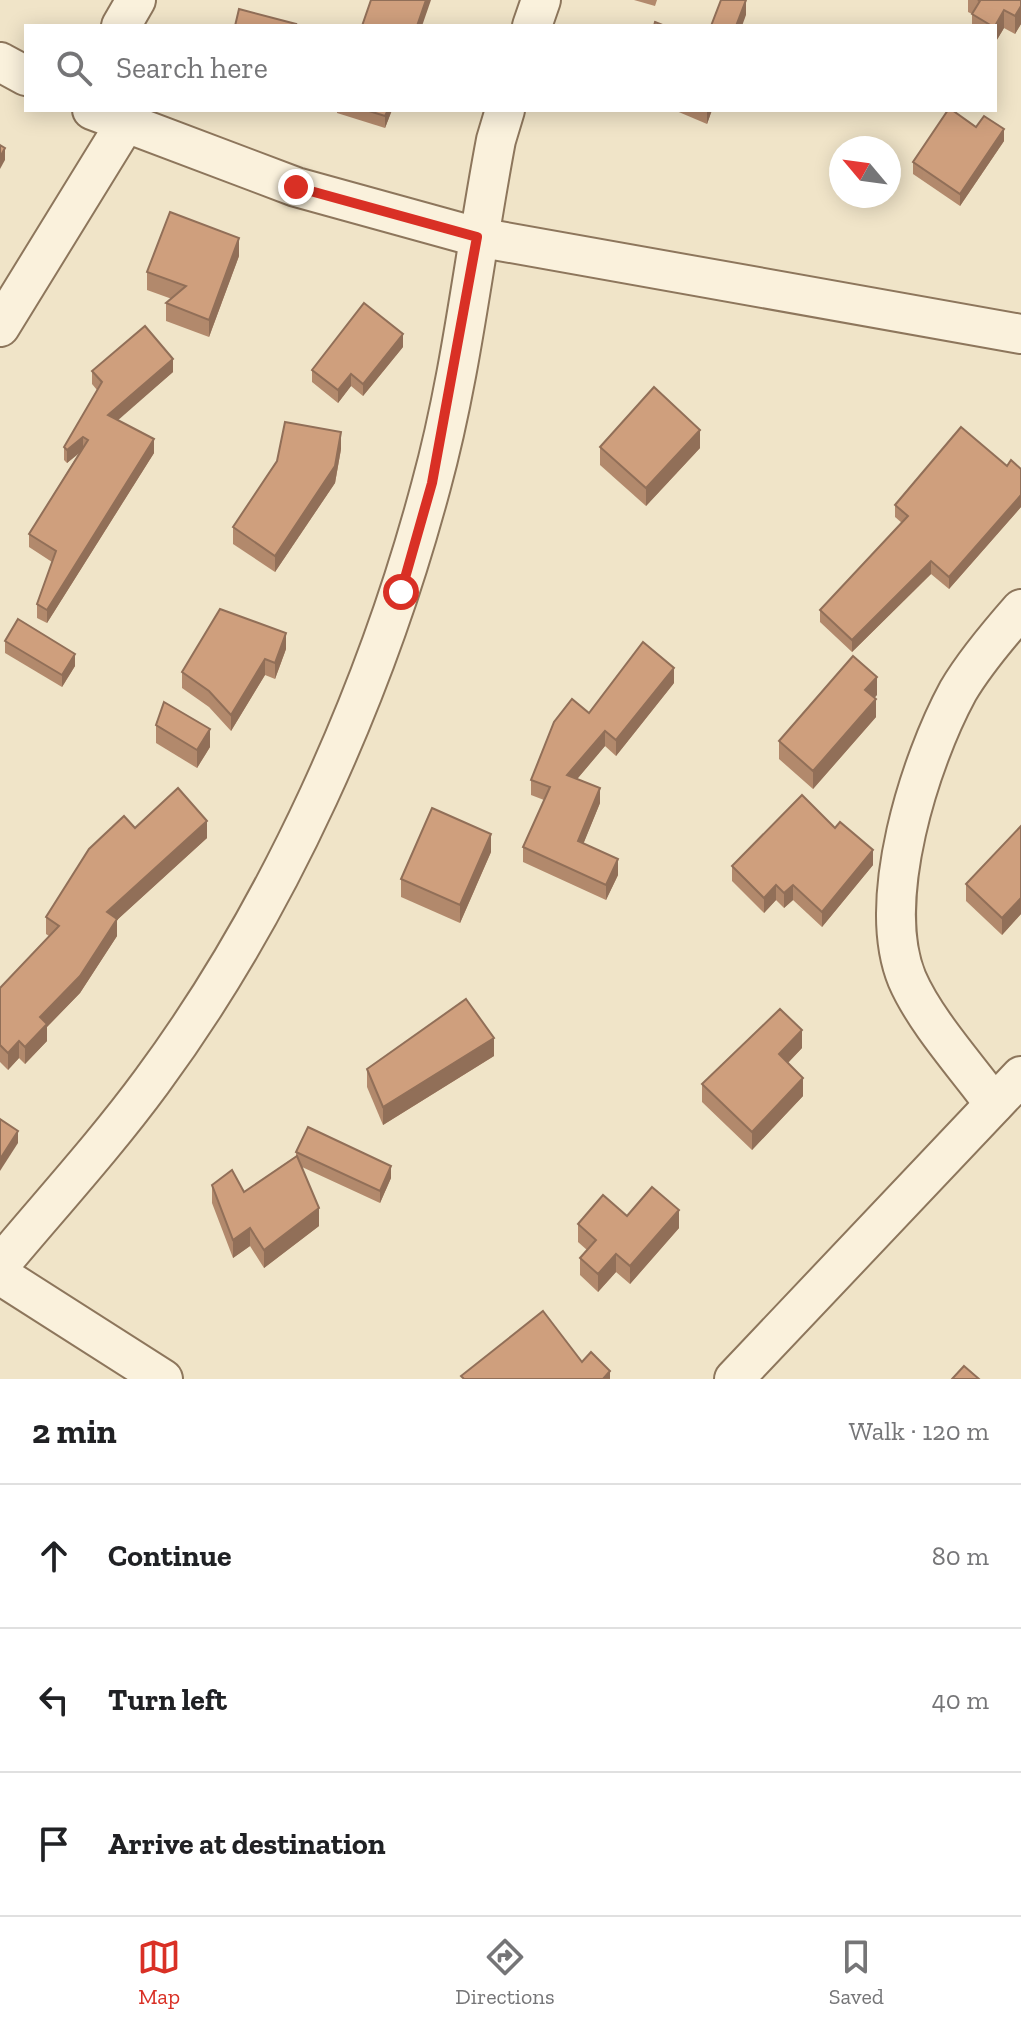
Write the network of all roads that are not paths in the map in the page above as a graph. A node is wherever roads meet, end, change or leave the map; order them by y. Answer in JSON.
{"nodes":[{"id":1,"x":136,"y":0,"type":"edge"},
{"id":2,"x":541,"y":0,"type":"edge"},
{"id":3,"x":122,"y":24,"type":"edge"},
{"id":4,"x":533,"y":24,"type":"edge"},
{"id":5,"x":0,"y":62,"type":"edge"},
{"id":6,"x":24,"y":75,"type":"edge"},
{"id":7,"x":505,"y":112,"type":"edge"},
{"id":8,"x":108,"y":117,"type":"edge"},
{"id":9,"x":477,"y":237,"type":"junction"},
{"id":10,"x":0,"y":327,"type":"edge"},
{"id":11,"x":1020,"y":331,"type":"edge"},
{"id":12,"x":1021,"y":609,"type":"edge"},
{"id":13,"x":1021,"y":1076,"type":"edge"},
{"id":14,"x":994,"y":1104,"type":"junction"},
{"id":15,"x":0,"y":1265,"type":"edge"},
{"id":16,"x":0,"y":1275,"type":"edge"},
{"id":17,"x":163,"y":1379,"type":"edge"},
{"id":18,"x":734,"y":1379,"type":"edge"}],
"edges":[{"from":1,"to":3,"type":"street"},
{"from":2,"to":4,"type":"street"},
{"from":5,"to":6,"type":"street"},
{"from":7,"to":9,"type":"street"},
{"from":8,"to":9,"type":"street"},
{"from":8,"to":10,"type":"street"},
{"from":9,"to":11,"type":"street"},
{"from":9,"to":15,"type":"street"},
{"from":12,"to":14,"type":"street"},
{"from":13,"to":14,"type":"street"},
{"from":14,"to":18,"type":"street"},
{"from":16,"to":17,"type":"street"}]}
